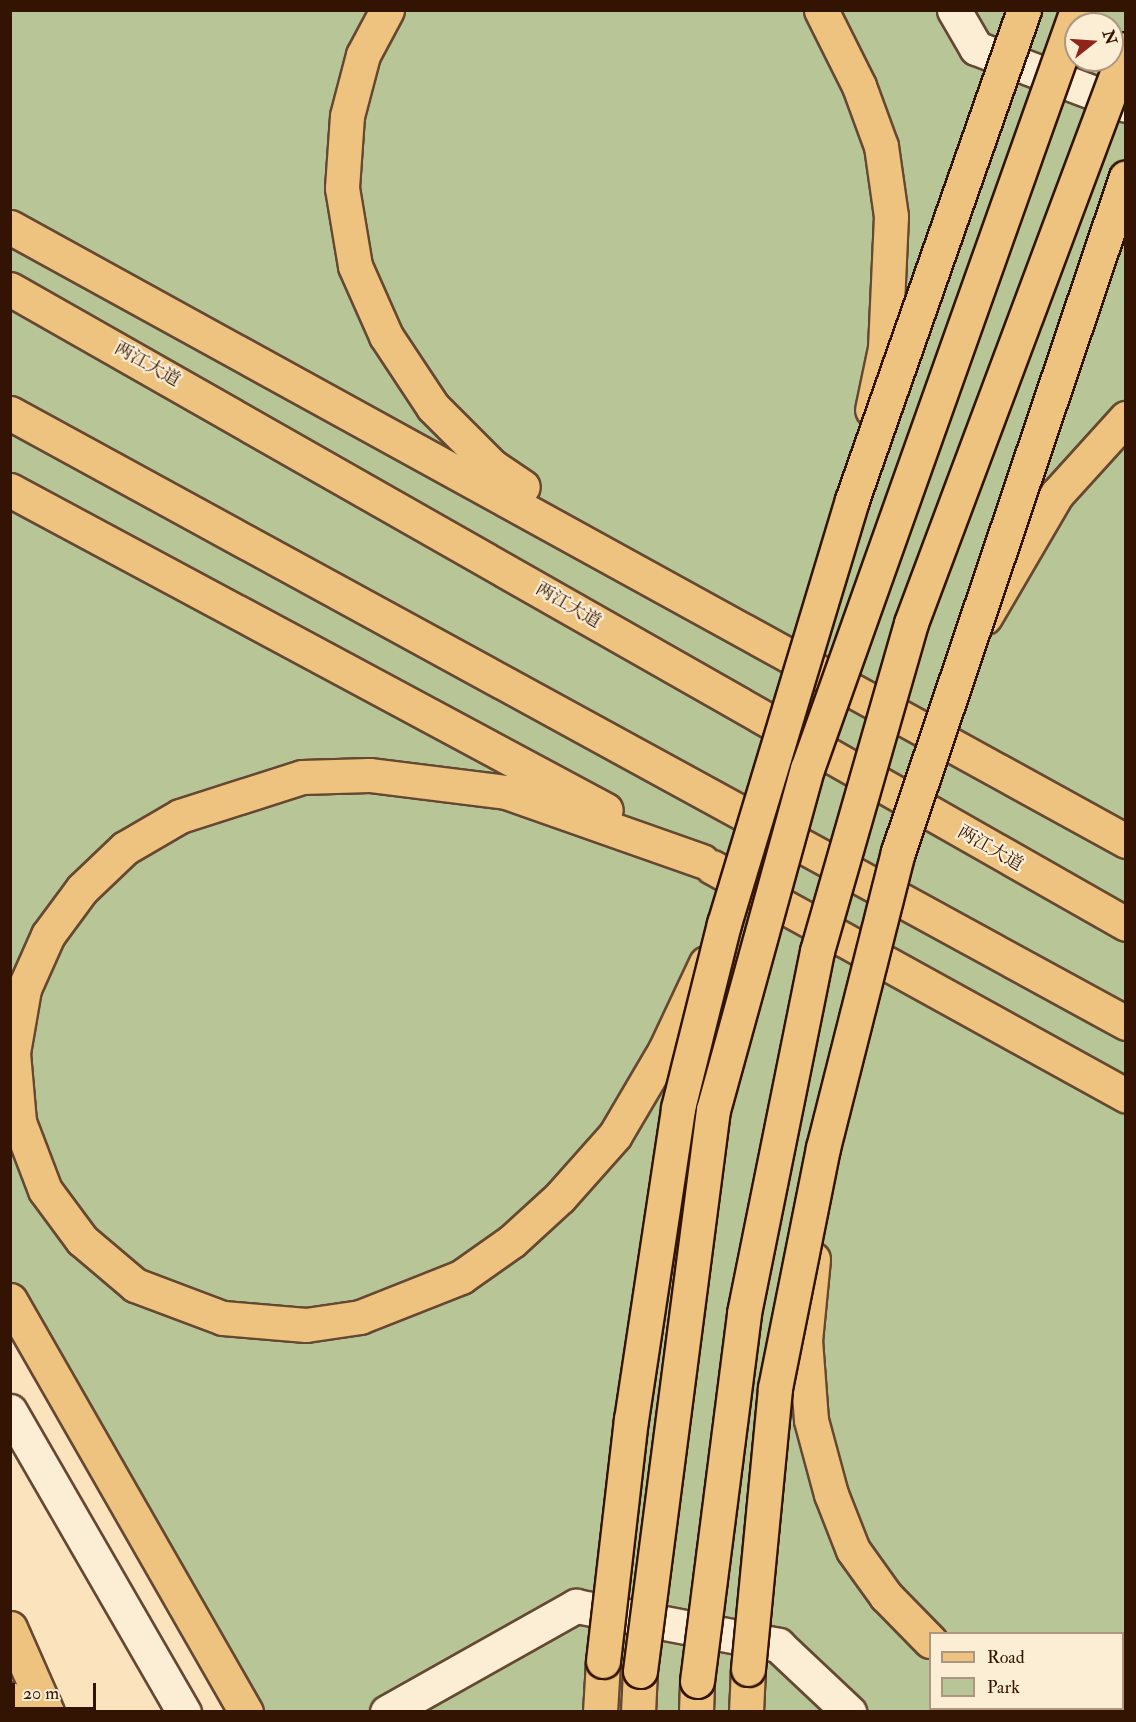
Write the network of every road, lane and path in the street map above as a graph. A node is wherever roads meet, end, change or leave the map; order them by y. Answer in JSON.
{"nodes":[{"id":1,"x":387,"y":10,"type":"edge"},
{"id":2,"x":820,"y":10,"type":"edge"},
{"id":3,"x":954,"y":10,"type":"edge"},
{"id":4,"x":1024,"y":10,"type":"edge"},
{"id":5,"x":1077,"y":10,"type":"edge"},
{"id":6,"x":1125,"y":49,"type":"edge"},
{"id":7,"x":1125,"y":105,"type":"edge"},
{"id":8,"x":1125,"y":177,"type":"edge"},
{"id":9,"x":10,"y":227,"type":"edge"},
{"id":10,"x":10,"y":290,"type":"edge"},
{"id":11,"x":10,"y":413,"type":"edge"},
{"id":12,"x":1125,"y":418,"type":"edge"},
{"id":13,"x":10,"y":490,"type":"edge"},
{"id":14,"x":852,"y":501,"type":"junction"},
{"id":15,"x":663,"y":582,"type":"junction"},
{"id":16,"x":963,"y":655,"type":"junction"},
{"id":17,"x":979,"y":758,"type":"junction"},
{"id":18,"x":1125,"y":820,"type":"edge"},
{"id":19,"x":1125,"y":841,"type":"edge"},
{"id":20,"x":702,"y":861,"type":"junction"},
{"id":21,"x":724,"y":924,"type":"junction"},
{"id":22,"x":1125,"y":924,"type":"edge"},
{"id":23,"x":1125,"y":1023,"type":"edge"},
{"id":24,"x":1033,"y":1046,"type":"junction"},
{"id":25,"x":1125,"y":1096,"type":"edge"},
{"id":26,"x":1125,"y":1111,"type":"edge"},
{"id":27,"x":823,"y":1148,"type":"junction"},
{"id":28,"x":10,"y":1300,"type":"edge"},
{"id":29,"x":10,"y":1411,"type":"edge"},
{"id":30,"x":10,"y":1628,"type":"edge"},
{"id":31,"x":929,"y":1640,"type":"edge"},
{"id":32,"x":696,"y":1696,"type":"edge"},
{"id":33,"x":10,"y":1699,"type":"edge"},
{"id":34,"x":16,"y":1712,"type":"edge"},
{"id":35,"x":47,"y":1712,"type":"edge"},
{"id":36,"x":184,"y":1712,"type":"edge"},
{"id":37,"x":246,"y":1712,"type":"edge"},
{"id":38,"x":387,"y":1712,"type":"edge"},
{"id":39,"x":600,"y":1712,"type":"edge"},
{"id":40,"x":638,"y":1712,"type":"edge"},
{"id":41,"x":746,"y":1712,"type":"edge"},
{"id":42,"x":849,"y":1712,"type":"edge"}],
"edges":[{"from":1,"to":15,"type":"main road"},
{"from":2,"to":14,"type":"main road","bridge":true},
{"from":3,"to":7,"type":"street"},
{"from":4,"to":14,"type":"main road","bridge":true},
{"from":5,"to":40,"type":"main road","bridge":true},
{"from":6,"to":32,"type":"main road","bridge":true},
{"from":8,"to":16,"type":"main road","bridge":true},
{"from":9,"to":15,"type":"main road"},
{"from":10,"to":22,"type":"main road","name":"两江大道"},
{"from":11,"to":23,"type":"main road"},
{"from":12,"to":16,"type":"main road","bridge":true},
{"from":13,"to":20,"type":"main road"},
{"from":14,"to":21,"type":"main road","bridge":true},
{"from":15,"to":17,"type":"main road"},
{"from":16,"to":27,"type":"main road","bridge":true},
{"from":17,"to":18,"type":"main road"},
{"from":17,"to":19,"type":"main road"},
{"from":20,"to":21,"type":"main road","bridge":true},
{"from":20,"to":24,"type":"main road"},
{"from":21,"to":39,"type":"main road","bridge":true},
{"from":24,"to":25,"type":"main road"},
{"from":24,"to":26,"type":"main road"},
{"from":27,"to":31,"type":"main road","bridge":true},
{"from":27,"to":41,"type":"main road","bridge":true},
{"from":28,"to":37,"type":"main road"},
{"from":29,"to":36,"type":"street"},
{"from":30,"to":35,"type":"main road"},
{"from":33,"to":34,"type":"main road"},
{"from":38,"to":42,"type":"street"}]}
